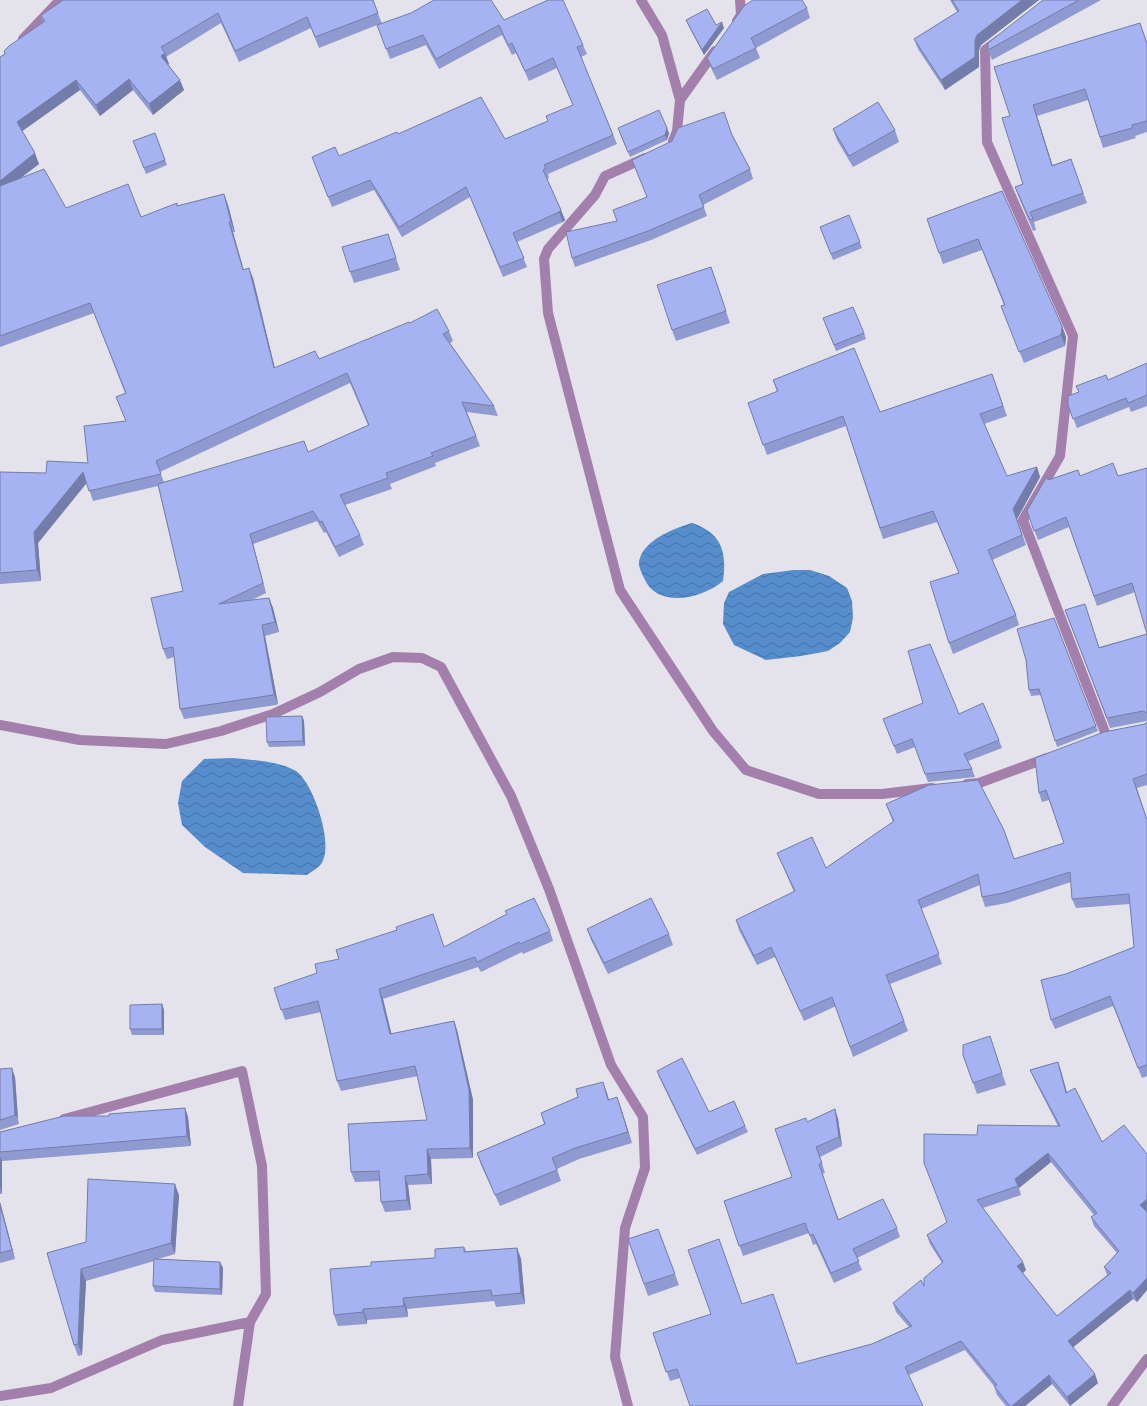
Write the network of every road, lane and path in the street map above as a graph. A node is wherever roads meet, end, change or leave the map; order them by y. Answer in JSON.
{"nodes":[{"id":1,"x":60,"y":0,"type":"edge"},
{"id":2,"x":641,"y":0,"type":"edge"},
{"id":3,"x":740,"y":0,"type":"edge"},
{"id":4,"x":733,"y":27,"type":"edge"},
{"id":5,"x":1008,"y":32,"type":"edge"},
{"id":6,"x":16,"y":45,"type":"edge"},
{"id":7,"x":720,"y":46,"type":"edge"},
{"id":8,"x":680,"y":100,"type":"junction"},
{"id":9,"x":0,"y":726,"type":"edge"},
{"id":10,"x":1106,"y":735,"type":"edge"},
{"id":11,"x":1054,"y":755,"type":"edge"},
{"id":12,"x":957,"y":785,"type":"edge"},
{"id":13,"x":942,"y":787,"type":"edge"},
{"id":14,"x":53,"y":1122,"type":"edge"},
{"id":15,"x":250,"y":1322,"type":"junction"},
{"id":16,"x":1147,"y":1359,"type":"edge"},
{"id":17,"x":0,"y":1396,"type":"edge"},
{"id":18,"x":238,"y":1406,"type":"edge"},
{"id":19,"x":628,"y":1406,"type":"edge"},
{"id":20,"x":1112,"y":1406,"type":"edge"}],
"edges":[{"from":1,"to":6,"type":"street"},
{"from":2,"to":8,"type":"street"},
{"from":3,"to":4,"type":"street"},
{"from":5,"to":10,"type":"street"},
{"from":7,"to":8,"type":"street"},
{"from":8,"to":13,"type":"street"},
{"from":9,"to":19,"type":"street"},
{"from":11,"to":12,"type":"street"},
{"from":14,"to":15,"type":"street"},
{"from":15,"to":17,"type":"street"},
{"from":15,"to":18,"type":"street"},
{"from":16,"to":20,"type":"street"}]}
